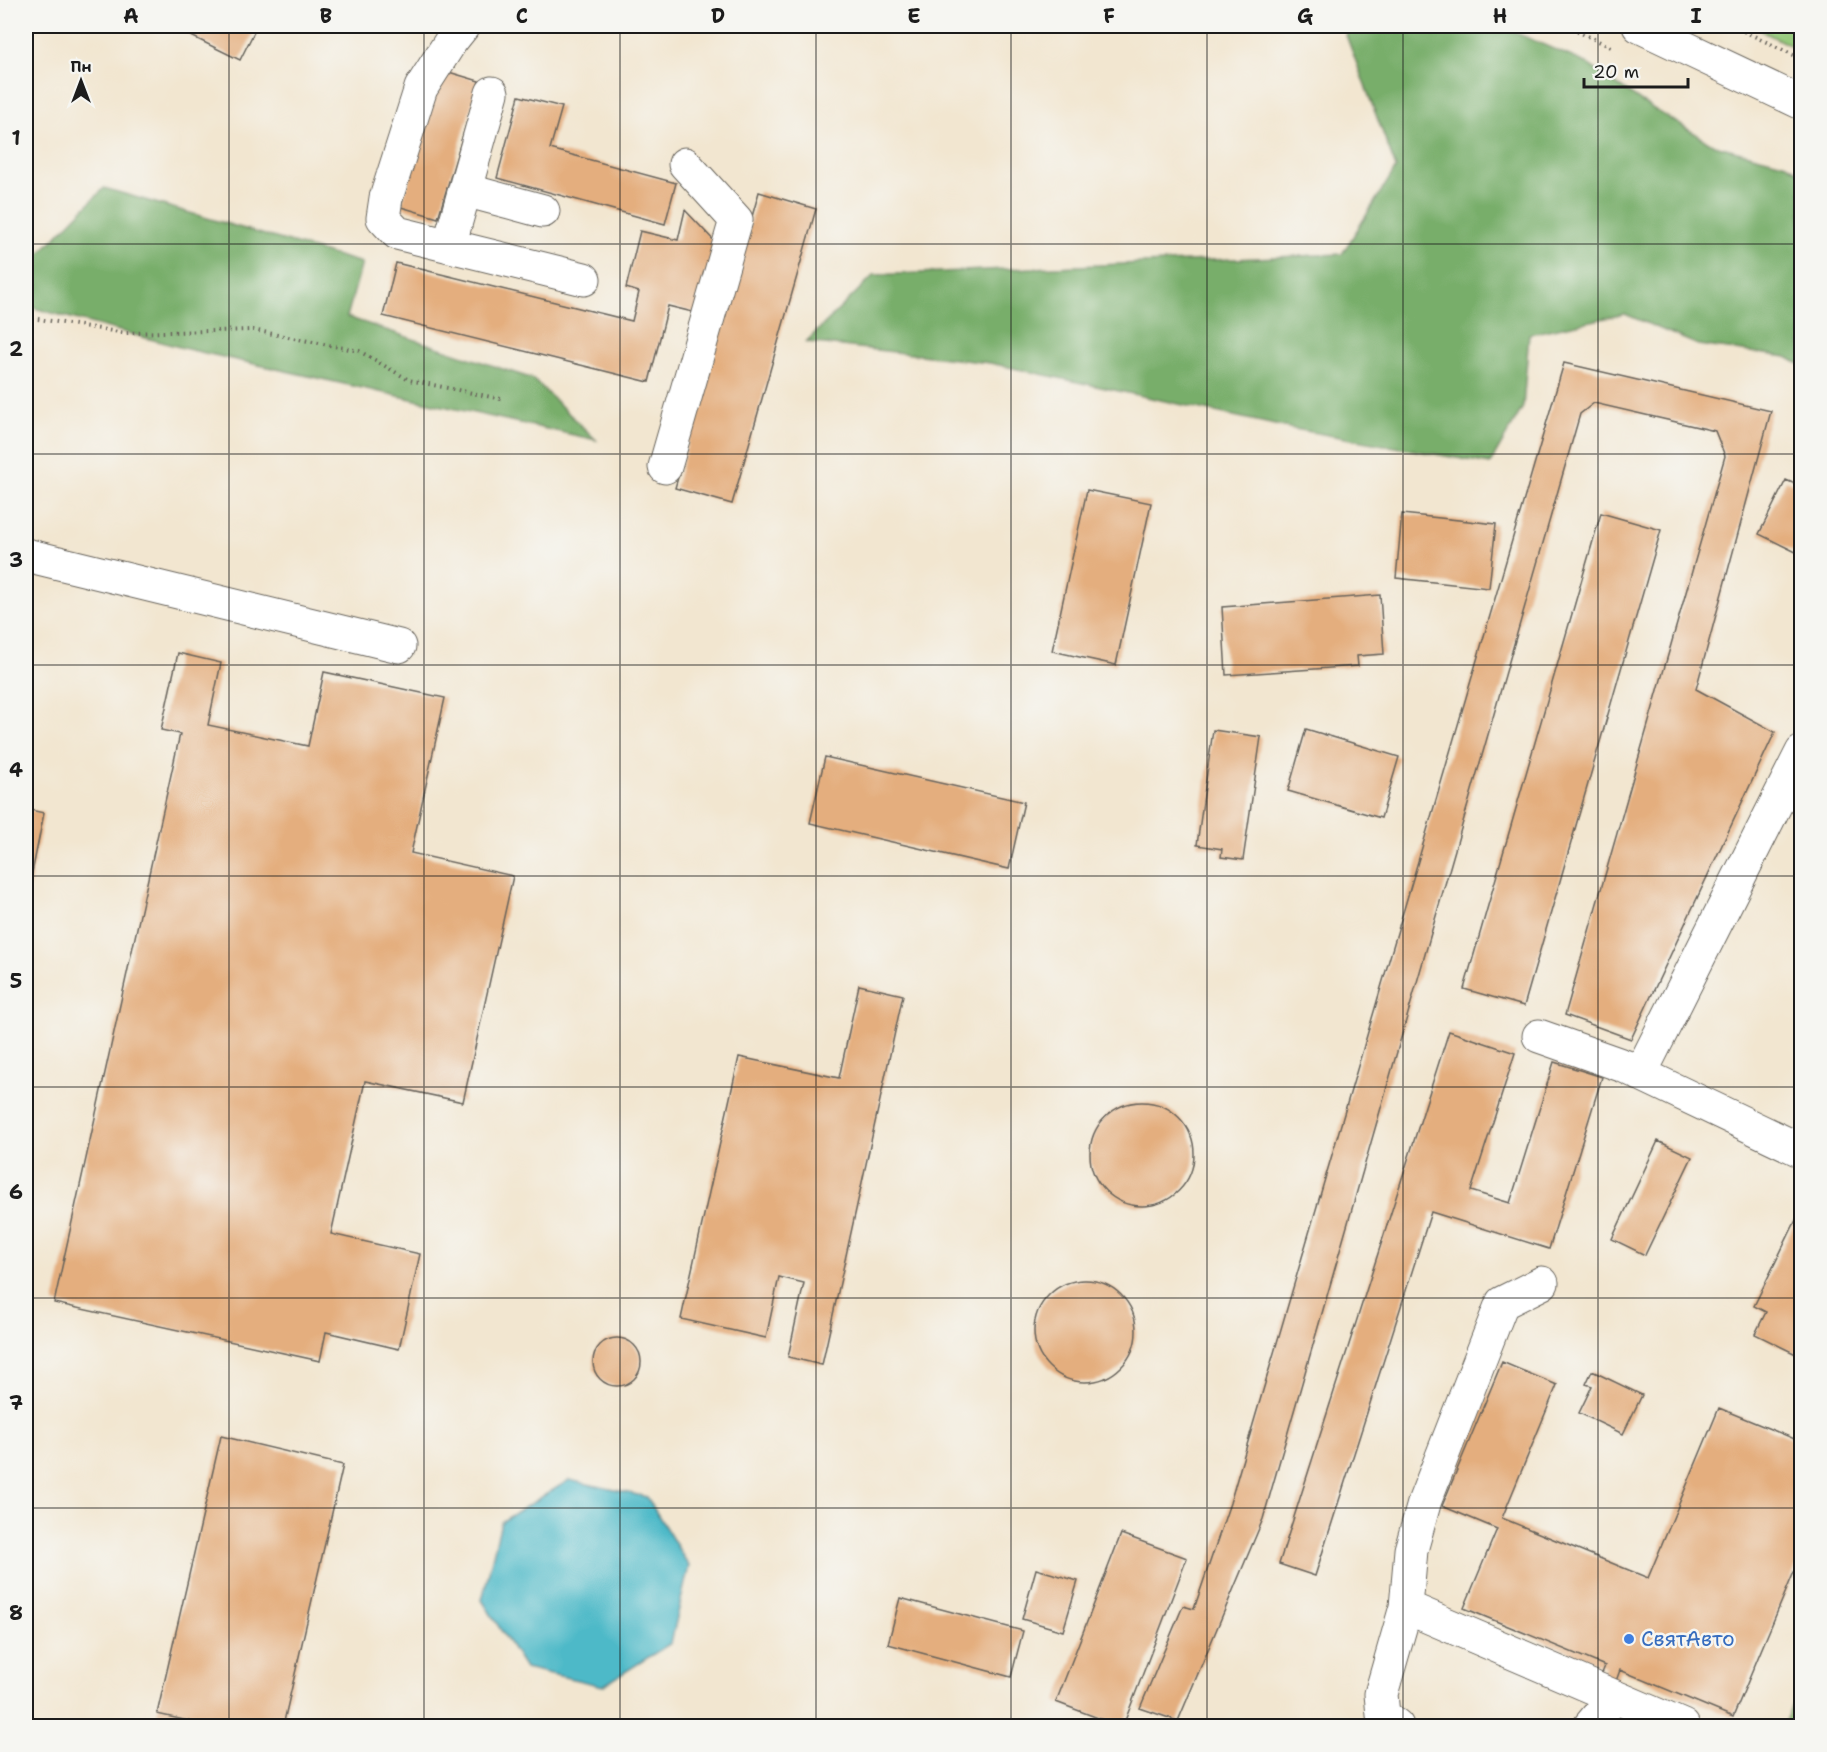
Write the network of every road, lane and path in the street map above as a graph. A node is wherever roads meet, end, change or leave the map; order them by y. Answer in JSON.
{"nodes":[{"id":1,"x":463,"y":26,"type":"edge"},
{"id":2,"x":1639,"y":26,"type":"edge"},
{"id":3,"x":1733,"y":26,"type":"edge"},
{"id":4,"x":1675,"y":33,"type":"edge"},
{"id":5,"x":1802,"y":59,"type":"edge"},
{"id":6,"x":492,"y":93,"type":"dead end"},
{"id":7,"x":1802,"y":103,"type":"edge"},
{"id":8,"x":685,"y":164,"type":"dead end"},
{"id":9,"x":465,"y":190,"type":"junction"},
{"id":10,"x":543,"y":211,"type":"dead end"},
{"id":11,"x":449,"y":246,"type":"junction"},
{"id":12,"x":584,"y":279,"type":"dead end"},
{"id":13,"x":26,"y":317,"type":"edge"},
{"id":14,"x":501,"y":399,"type":"dead end"},
{"id":15,"x":665,"y":466,"type":"dead end"},
{"id":16,"x":26,"y":555,"type":"edge"},
{"id":17,"x":399,"y":646,"type":"dead end"},
{"id":18,"x":1799,"y":761,"type":"edge"},
{"id":19,"x":1539,"y":1036,"type":"dead end"},
{"id":20,"x":1640,"y":1074,"type":"junction"},
{"id":21,"x":1802,"y":1150,"type":"edge"},
{"id":22,"x":1542,"y":1283,"type":"dead end"},
{"id":23,"x":1406,"y":1607,"type":"junction"},
{"id":24,"x":1614,"y":1697,"type":"junction"},
{"id":25,"x":1397,"y":1726,"type":"edge"},
{"id":26,"x":1590,"y":1726,"type":"edge"},
{"id":27,"x":1683,"y":1726,"type":"edge"}],
"edges":[{"from":1,"to":11,"type":"street"},
{"from":2,"to":4,"type":"street"},
{"from":3,"to":5,"type":"path"},
{"from":4,"to":7,"type":"street"},
{"from":6,"to":9,"type":"street"},
{"from":8,"to":15,"type":"street"},
{"from":9,"to":10,"type":"street"},
{"from":9,"to":11,"type":"street"},
{"from":11,"to":12,"type":"street"},
{"from":13,"to":14,"type":"path"},
{"from":16,"to":17,"type":"street"},
{"from":18,"to":20,"type":"street"},
{"from":19,"to":20,"type":"street"},
{"from":20,"to":21,"type":"street"},
{"from":22,"to":23,"type":"street"},
{"from":23,"to":24,"type":"street"},
{"from":23,"to":25,"type":"street"},
{"from":24,"to":26,"type":"street"},
{"from":24,"to":27,"type":"street"}]}
